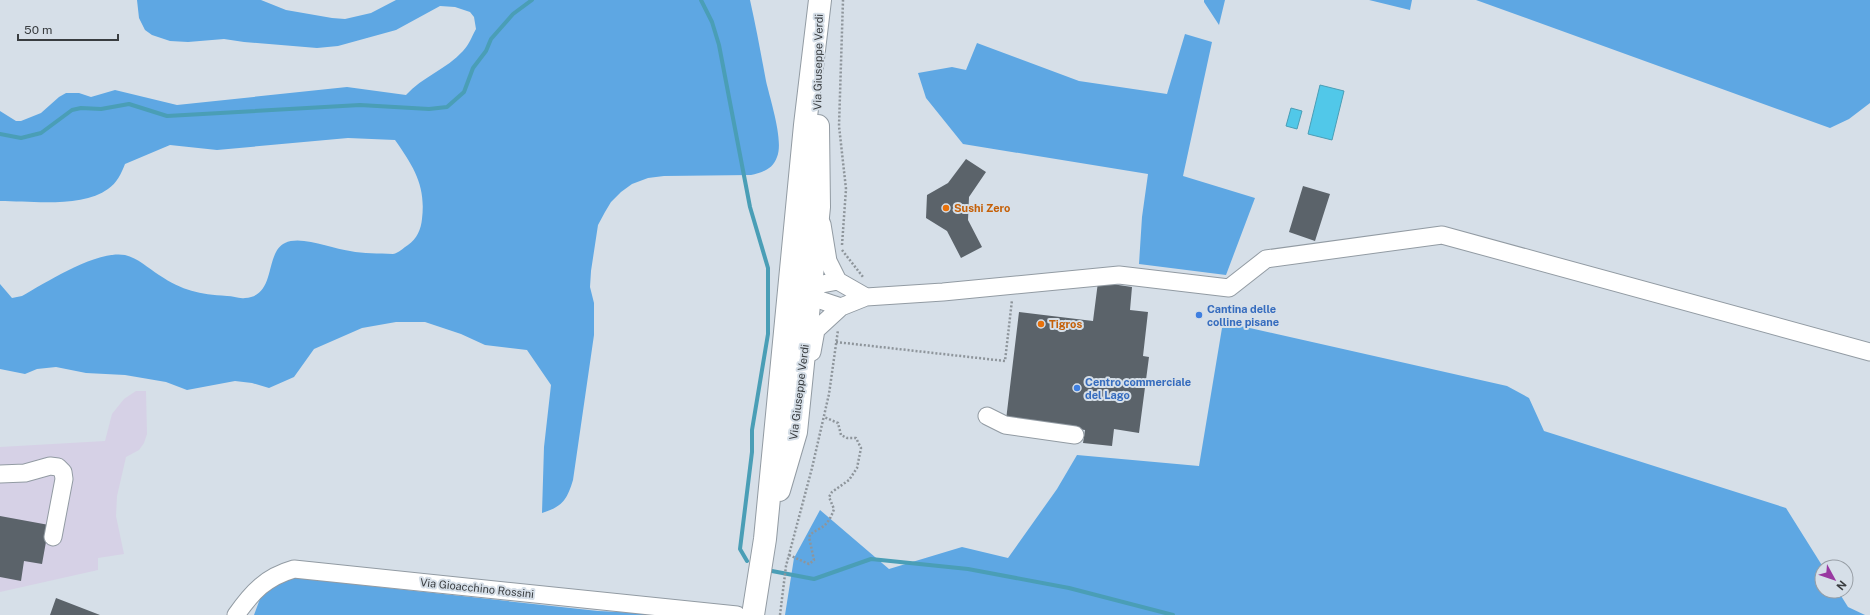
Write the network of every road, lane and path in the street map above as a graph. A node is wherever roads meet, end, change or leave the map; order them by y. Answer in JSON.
{"nodes":[{"id":1,"x":842,"y":0,"type":"edge"},
{"id":2,"x":819,"y":3,"type":"edge"},
{"id":3,"x":798,"y":201,"type":"junction"},
{"id":4,"x":819,"y":207,"type":"junction"},
{"id":5,"x":838,"y":281,"type":"junction"},
{"id":6,"x":1027,"y":283,"type":"junction"},
{"id":7,"x":810,"y":290,"type":"junction"},
{"id":8,"x":866,"y":297,"type":"junction"},
{"id":9,"x":841,"y":307,"type":"junction"},
{"id":10,"x":839,"y":324,"type":"dead end"},
{"id":11,"x":836,"y":342,"type":"junction"},
{"id":12,"x":1870,"y":352,"type":"edge"},
{"id":13,"x":780,"y":389,"type":"junction"},
{"id":14,"x":987,"y":416,"type":"dead end"},
{"id":15,"x":824,"y":417,"type":"junction"},
{"id":16,"x":796,"y":432,"type":"junction"},
{"id":17,"x":1075,"y":435,"type":"dead end"},
{"id":18,"x":0,"y":474,"type":"edge"},
{"id":19,"x":53,"y":537,"type":"dead end"},
{"id":20,"x":765,"y":539,"type":"junction"},
{"id":21,"x":789,"y":555,"type":"junction"},
{"id":22,"x":236,"y":615,"type":"edge"},
{"id":23,"x":737,"y":615,"type":"edge"},
{"id":24,"x":753,"y":615,"type":"edge"},
{"id":25,"x":780,"y":615,"type":"edge"}],
"edges":[{"from":1,"to":8,"type":"path"},
{"from":2,"to":3,"type":"main road","name":"Via Giuseppe Verdi"},
{"from":2,"to":4,"type":"main road","name":"Via Giuseppe Verdi"},
{"from":3,"to":7,"type":"main road","name":"Via Giuseppe Verdi"},
{"from":3,"to":13,"type":"main road","name":"Via Giuseppe Verdi"},
{"from":4,"to":5,"type":"street"},
{"from":4,"to":7,"type":"main road","name":"Via Giuseppe Verdi"},
{"from":5,"to":7,"type":"street"},
{"from":5,"to":8,"type":"street"},
{"from":6,"to":8,"type":"street"},
{"from":6,"to":11,"type":"path"},
{"from":6,"to":12,"type":"street"},
{"from":7,"to":9,"type":"street"},
{"from":7,"to":13,"type":"main road","name":"Via Giuseppe Verdi"},
{"from":7,"to":16,"type":"main road","name":"Via Giuseppe Verdi"},
{"from":8,"to":9,"type":"street"},
{"from":9,"to":16,"type":"street"},
{"from":10,"to":11,"type":"path"},
{"from":11,"to":15,"type":"path"},
{"from":13,"to":20,"type":"main road","name":"Via Giuseppe Verdi"},
{"from":14,"to":17,"type":"street"},
{"from":15,"to":21,"type":"path"},
{"from":15,"to":21,"type":"path"},
{"from":16,"to":20,"type":"main road","name":"Via Giuseppe Verdi"},
{"from":18,"to":19,"type":"street"},
{"from":20,"to":24,"type":"main road","name":"Via Giuseppe Verdi"},
{"from":21,"to":25,"type":"path"},
{"from":22,"to":23,"type":"street","name":"Via Gioacchino Rossini"}]}
